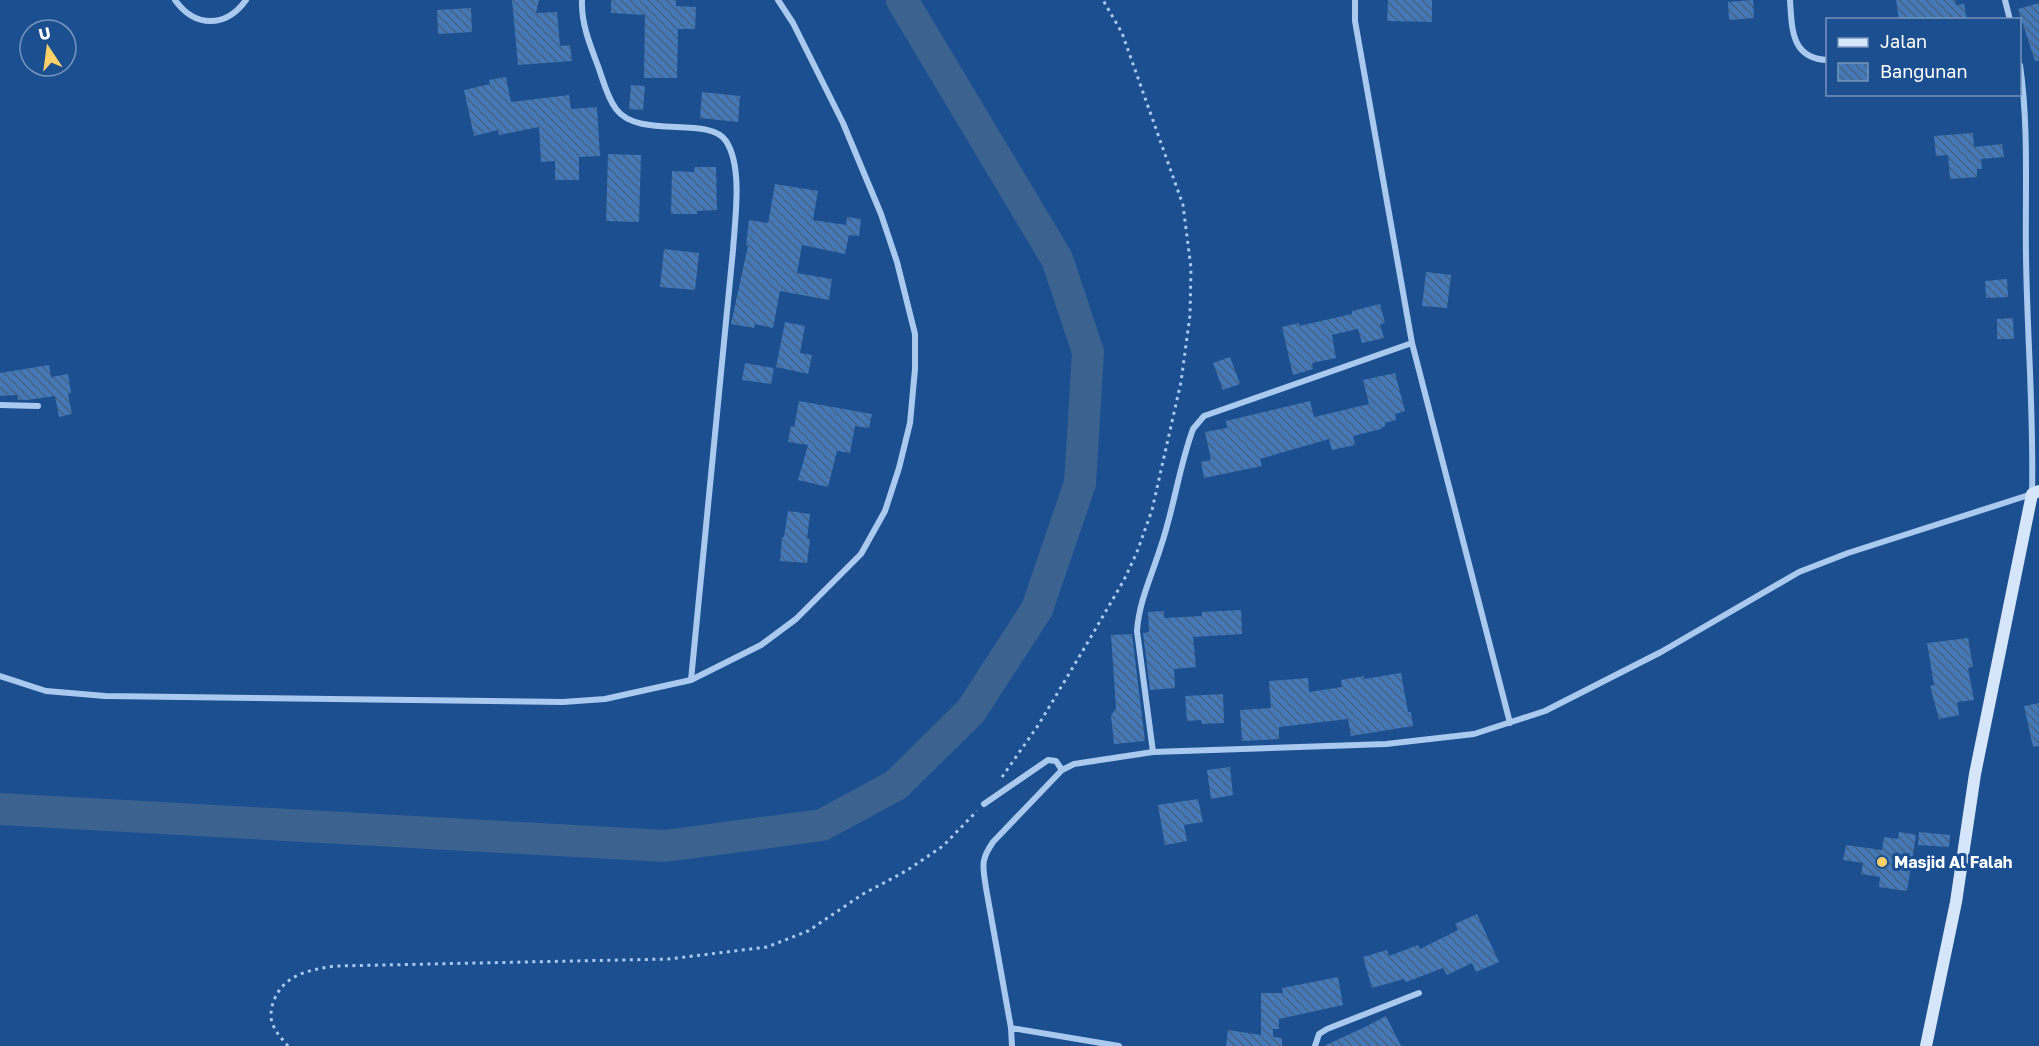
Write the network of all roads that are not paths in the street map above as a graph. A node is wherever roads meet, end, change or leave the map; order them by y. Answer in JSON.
{"nodes":[{"id":1,"x":175,"y":0,"type":"edge"},
{"id":2,"x":246,"y":0,"type":"edge"},
{"id":3,"x":582,"y":0,"type":"edge"},
{"id":4,"x":778,"y":0,"type":"edge"},
{"id":5,"x":1355,"y":0,"type":"edge"},
{"id":6,"x":1790,"y":0,"type":"edge"},
{"id":7,"x":2005,"y":0,"type":"edge"},
{"id":8,"x":2010,"y":18,"type":"edge"},
{"id":9,"x":1826,"y":60,"type":"edge"},
{"id":10,"x":2021,"y":75,"type":"edge"},
{"id":11,"x":1412,"y":343,"type":"junction"},
{"id":12,"x":0,"y":405,"type":"edge"},
{"id":13,"x":38,"y":406,"type":"dead end"},
{"id":14,"x":2035,"y":493,"type":"edge"},
{"id":15,"x":0,"y":676,"type":"edge"},
{"id":16,"x":691,"y":680,"type":"junction"},
{"id":17,"x":1510,"y":723,"type":"junction"},
{"id":18,"x":1153,"y":752,"type":"junction"},
{"id":19,"x":1062,"y":770,"type":"junction"},
{"id":20,"x":984,"y":804,"type":"road end"},
{"id":21,"x":1419,"y":993,"type":"dead end"},
{"id":22,"x":1011,"y":1028,"type":"junction"},
{"id":23,"x":1012,"y":1046,"type":"edge"},
{"id":24,"x":1119,"y":1046,"type":"edge"},
{"id":25,"x":1315,"y":1046,"type":"edge"},
{"id":26,"x":1926,"y":1046,"type":"edge"}],
"edges":[{"from":1,"to":2,"type":"street"},
{"from":3,"to":16,"type":"street"},
{"from":4,"to":16,"type":"street"},
{"from":5,"to":11,"type":"street"},
{"from":6,"to":9,"type":"street"},
{"from":7,"to":8,"type":"street"},
{"from":10,"to":14,"type":"street"},
{"from":11,"to":17,"type":"street"},
{"from":11,"to":18,"type":"street"},
{"from":12,"to":13,"type":"street"},
{"from":14,"to":17,"type":"street"},
{"from":14,"to":26,"type":"street"},
{"from":15,"to":16,"type":"street"},
{"from":17,"to":18,"type":"street"},
{"from":18,"to":19,"type":"street"},
{"from":19,"to":20,"type":"street"},
{"from":19,"to":22,"type":"street"},
{"from":21,"to":25,"type":"street"},
{"from":22,"to":23,"type":"street"},
{"from":22,"to":24,"type":"street"}]}
